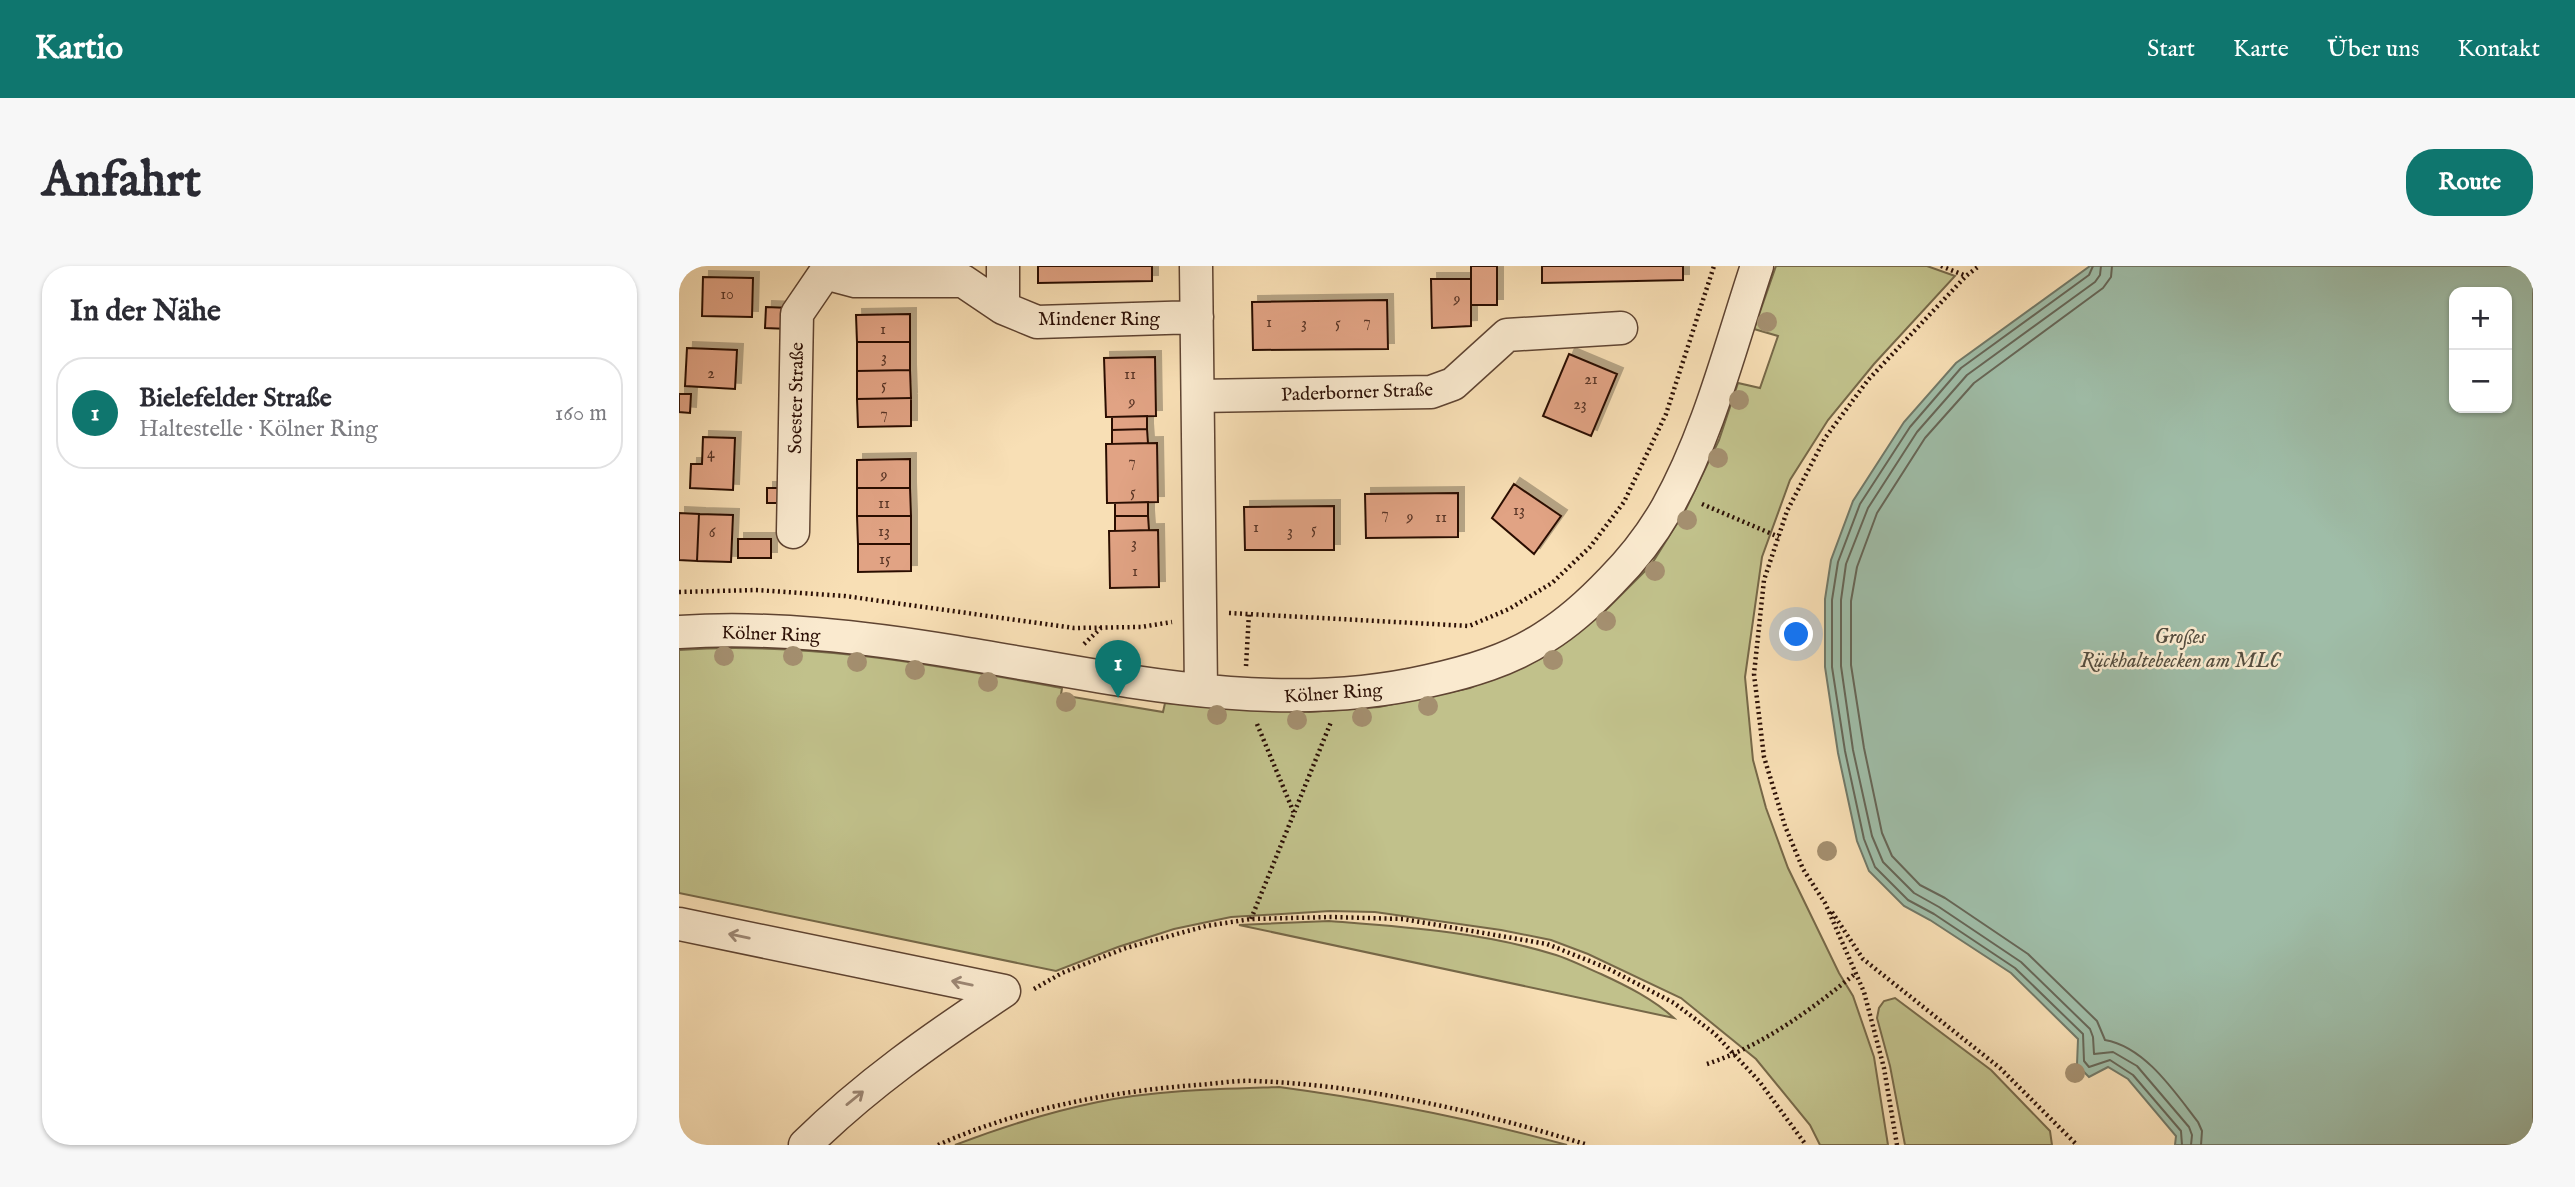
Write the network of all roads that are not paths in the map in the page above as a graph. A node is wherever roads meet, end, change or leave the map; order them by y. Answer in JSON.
{"nodes":[{"id":1,"x":1003,"y":266,"type":"edge"},
{"id":2,"x":1196,"y":266,"type":"edge"},
{"id":3,"x":1757,"y":266,"type":"edge"},
{"id":4,"x":825,"y":270,"type":"edge"},
{"id":5,"x":1003,"y":308,"type":"junction"},
{"id":6,"x":1197,"y":317,"type":"junction"},
{"id":7,"x":1621,"y":328,"type":"dead end"},
{"id":8,"x":1198,"y":396,"type":"junction"},
{"id":9,"x":793,"y":532,"type":"dead end"},
{"id":10,"x":679,"y":632,"type":"edge"},
{"id":11,"x":1201,"y":690,"type":"junction"},
{"id":12,"x":679,"y":924,"type":"edge"},
{"id":13,"x":805,"y":1145,"type":"edge"}],
"edges":[{"from":1,"to":5,"type":"street"},
{"from":2,"to":6,"type":"street"},
{"from":3,"to":11,"type":"street","name":"Kölner Ring"},
{"from":4,"to":5,"type":"street","name":"Mindener Ring"},
{"from":4,"to":9,"type":"street","name":"Soester Straße"},
{"from":5,"to":6,"type":"street","name":"Mindener Ring"},
{"from":6,"to":8,"type":"street"},
{"from":7,"to":8,"type":"street","name":"Paderborner Straße"},
{"from":8,"to":11,"type":"street"},
{"from":10,"to":11,"type":"street","name":"Kölner Ring"},
{"from":13,"to":12,"type":"street","one_way":true}]}
